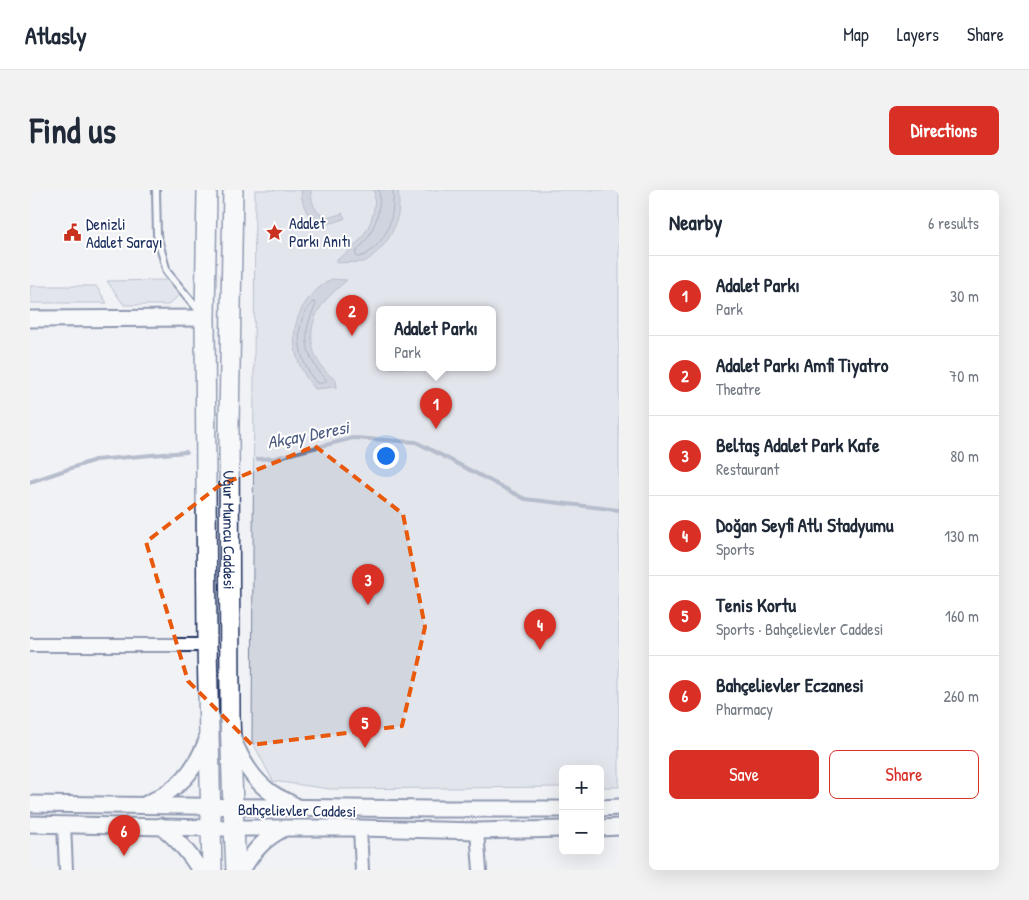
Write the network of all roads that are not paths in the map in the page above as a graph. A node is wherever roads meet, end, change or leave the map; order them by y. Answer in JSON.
{"nodes":[{"id":1,"x":156,"y":190,"type":"edge"},
{"id":2,"x":207,"y":190,"type":"edge"},
{"id":3,"x":233,"y":192,"type":"edge"},
{"id":4,"x":205,"y":318,"type":"junction"},
{"id":5,"x":30,"y":319,"type":"edge"},
{"id":6,"x":30,"y":645,"type":"edge"},
{"id":7,"x":207,"y":645,"type":"junction"},
{"id":8,"x":231,"y":735,"type":"junction"},
{"id":9,"x":209,"y":736,"type":"junction"},
{"id":10,"x":30,"y":804,"type":"edge"},
{"id":11,"x":143,"y":805,"type":"junction"},
{"id":12,"x":210,"y":806,"type":"junction"},
{"id":13,"x":233,"y":806,"type":"junction"},
{"id":14,"x":297,"y":806,"type":"junction"},
{"id":15,"x":619,"y":807,"type":"edge"},
{"id":16,"x":604,"y":808,"type":"edge"},
{"id":17,"x":559,"y":809,"type":"edge"},
{"id":18,"x":30,"y":824,"type":"edge"},
{"id":19,"x":64,"y":824,"type":"junction"},
{"id":20,"x":161,"y":826,"type":"junction"},
{"id":21,"x":234,"y":827,"type":"junction"},
{"id":22,"x":210,"y":828,"type":"junction"},
{"id":23,"x":287,"y":828,"type":"junction"},
{"id":24,"x":360,"y":828,"type":"junction"},
{"id":25,"x":604,"y":828,"type":"edge"},
{"id":26,"x":619,"y":828,"type":"edge"},
{"id":27,"x":559,"y":829,"type":"edge"},
{"id":28,"x":477,"y":831,"type":"junction"},
{"id":29,"x":66,"y":870,"type":"edge"},
{"id":30,"x":200,"y":870,"type":"edge"},
{"id":31,"x":212,"y":870,"type":"edge"},
{"id":32,"x":236,"y":870,"type":"edge"},
{"id":33,"x":242,"y":870,"type":"edge"},
{"id":34,"x":362,"y":870,"type":"edge"},
{"id":35,"x":480,"y":870,"type":"edge"}],
"edges":[{"from":1,"to":4,"type":"lane"},
{"from":2,"to":4,"type":"main road","name":"Uğur Mumcu Caddesi"},
{"from":3,"to":8,"type":"main road","name":"Uğur Mumcu Caddesi"},
{"from":4,"to":5,"type":"street"},
{"from":4,"to":7,"type":"main road","name":"Uğur Mumcu Caddesi"},
{"from":6,"to":7,"type":"street"},
{"from":7,"to":9,"type":"main road","name":"Uğur Mumcu Caddesi"},
{"from":8,"to":13,"type":"main road","name":"Uğur Mumcu Caddesi"},
{"from":8,"to":14,"type":"street"},
{"from":9,"to":11,"type":"street"},
{"from":9,"to":12,"type":"main road","name":"Uğur Mumcu Caddesi"},
{"from":10,"to":11,"type":"street","name":"Bahçelievler Caddesi"},
{"from":11,"to":12,"type":"street","name":"Bahçelievler Caddesi"},
{"from":12,"to":13,"type":"street","name":"Bahçelievler Caddesi"},
{"from":12,"to":22,"type":"main road","name":"Uğur Mumcu Caddesi"},
{"from":13,"to":14,"type":"street","name":"Bahçelievler Caddesi"},
{"from":13,"to":21,"type":"main road","name":"Uğur Mumcu Caddesi"},
{"from":14,"to":17,"type":"street","name":"Bahçelievler Caddesi"},
{"from":15,"to":16,"type":"street"},
{"from":18,"to":19,"type":"street","name":"Bahçelievler Caddesi"},
{"from":19,"to":20,"type":"street","name":"Bahçelievler Caddesi"},
{"from":19,"to":29,"type":"street"},
{"from":20,"to":22,"type":"street","name":"Bahçelievler Caddesi"},
{"from":20,"to":30,"type":"street"},
{"from":21,"to":22,"type":"street","name":"Bahçelievler Caddesi"},
{"from":21,"to":23,"type":"street","name":"Bahçelievler Caddesi"},
{"from":21,"to":32,"type":"main road","name":"Uğur Mumcu Caddesi"},
{"from":22,"to":31,"type":"main road","name":"Uğur Mumcu Caddesi"},
{"from":23,"to":24,"type":"street","name":"Bahçelievler Caddesi"},
{"from":23,"to":33,"type":"street"},
{"from":24,"to":28,"type":"street","name":"Bahçelievler Caddesi"},
{"from":24,"to":34,"type":"street"},
{"from":25,"to":26,"type":"street"},
{"from":27,"to":28,"type":"street","name":"Bahçelievler Caddesi"},
{"from":28,"to":35,"type":"street"}]}
